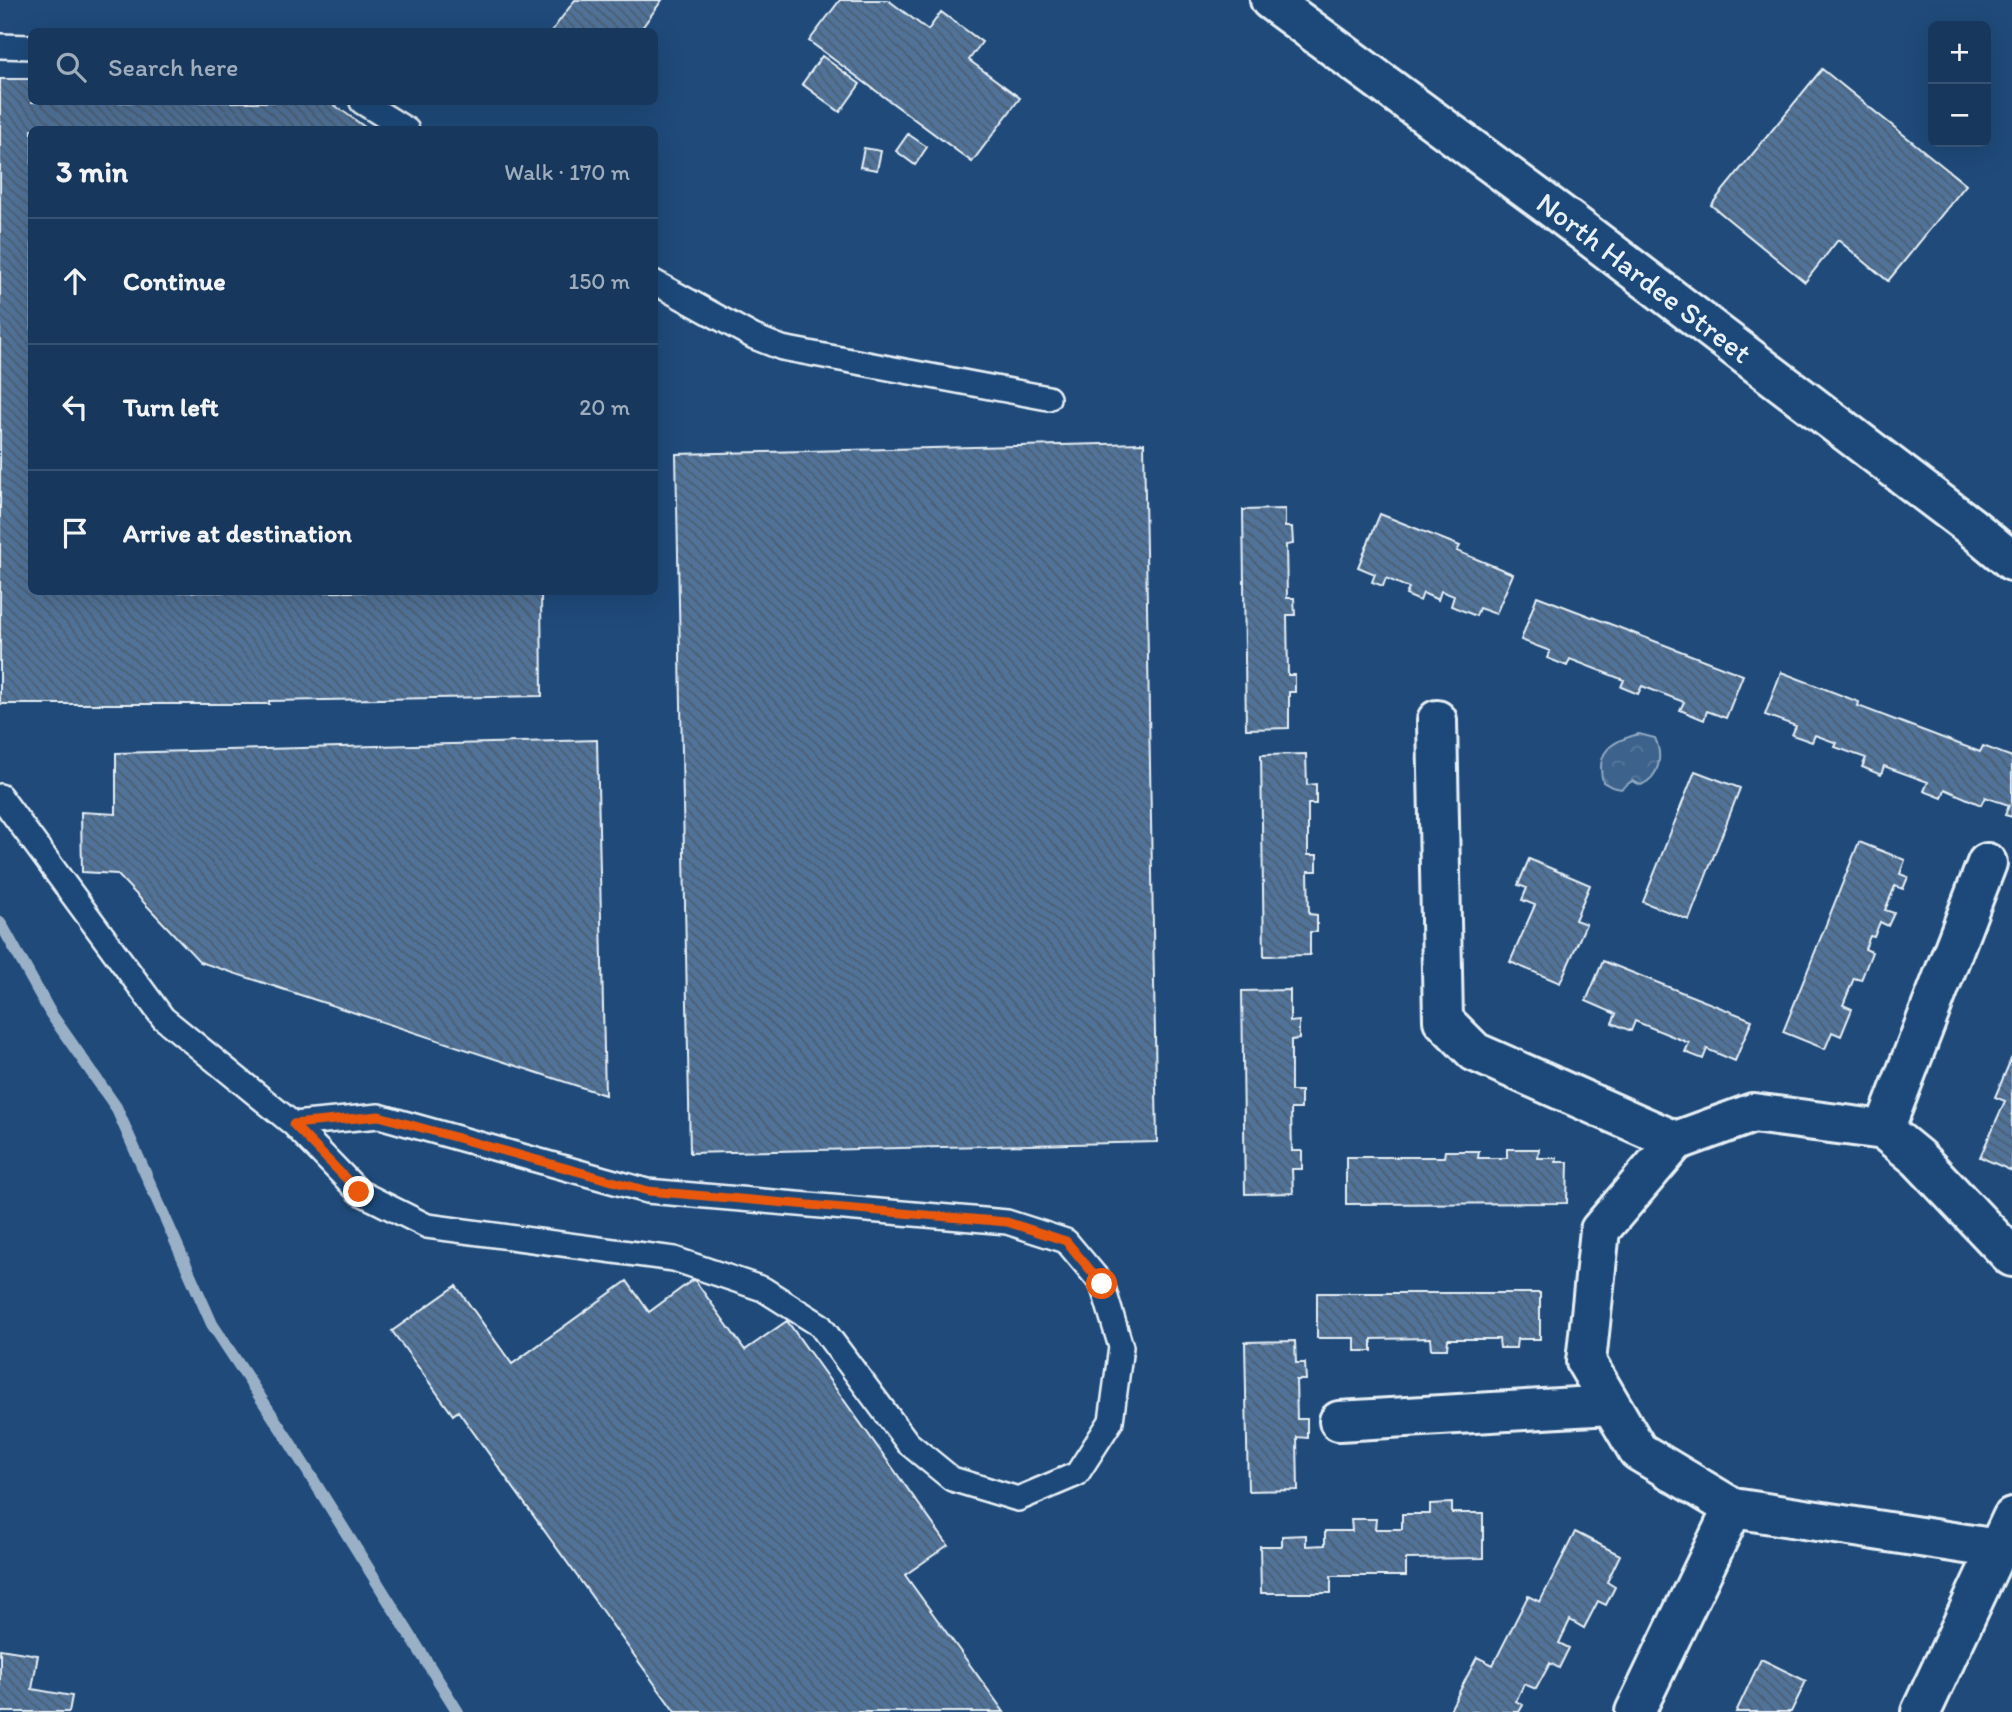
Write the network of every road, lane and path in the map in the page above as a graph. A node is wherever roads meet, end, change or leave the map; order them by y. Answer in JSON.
{"nodes":[{"id":1,"x":1270,"y":0,"type":"edge"},
{"id":2,"x":0,"y":46,"type":"edge"},
{"id":3,"x":28,"y":47,"type":"edge"},
{"id":4,"x":367,"y":105,"type":"edge"},
{"id":5,"x":401,"y":126,"type":"edge"},
{"id":6,"x":658,"y":284,"type":"edge"},
{"id":7,"x":1048,"y":398,"type":"dead end"},
{"id":8,"x":2012,"y":561,"type":"edge"},
{"id":9,"x":1437,"y":720,"type":"dead end"},
{"id":10,"x":0,"y":796,"type":"edge"},
{"id":11,"x":1987,"y":863,"type":"dead end"},
{"id":12,"x":293,"y":1124,"type":"junction"},
{"id":13,"x":1884,"y":1129,"type":"junction"},
{"id":14,"x":1676,"y":1141,"type":"junction"},
{"id":15,"x":2012,"y":1257,"type":"edge"},
{"id":16,"x":1611,"y":1405,"type":"junction"},
{"id":17,"x":1339,"y":1420,"type":"dead end"},
{"id":18,"x":1732,"y":1508,"type":"junction"},
{"id":19,"x":2005,"y":1534,"type":"edge"},
{"id":20,"x":1634,"y":1712,"type":"edge"},
{"id":21,"x":1921,"y":1712,"type":"edge"}],
"edges":[{"from":1,"to":8,"type":"street","name":"North Hardee Street"},
{"from":2,"to":3,"type":"lane"},
{"from":4,"to":5,"type":"lane"},
{"from":6,"to":7,"type":"lane"},
{"from":9,"to":14,"type":"street"},
{"from":10,"to":12,"type":"lane"},
{"from":11,"to":13,"type":"street"},
{"from":12,"to":12,"type":"lane"},
{"from":13,"to":14,"type":"street"},
{"from":13,"to":15,"type":"street"},
{"from":14,"to":16,"type":"street"},
{"from":16,"to":17,"type":"street"},
{"from":16,"to":18,"type":"street"},
{"from":18,"to":19,"type":"street"},
{"from":18,"to":20,"type":"street"},
{"from":19,"to":21,"type":"street"}]}
